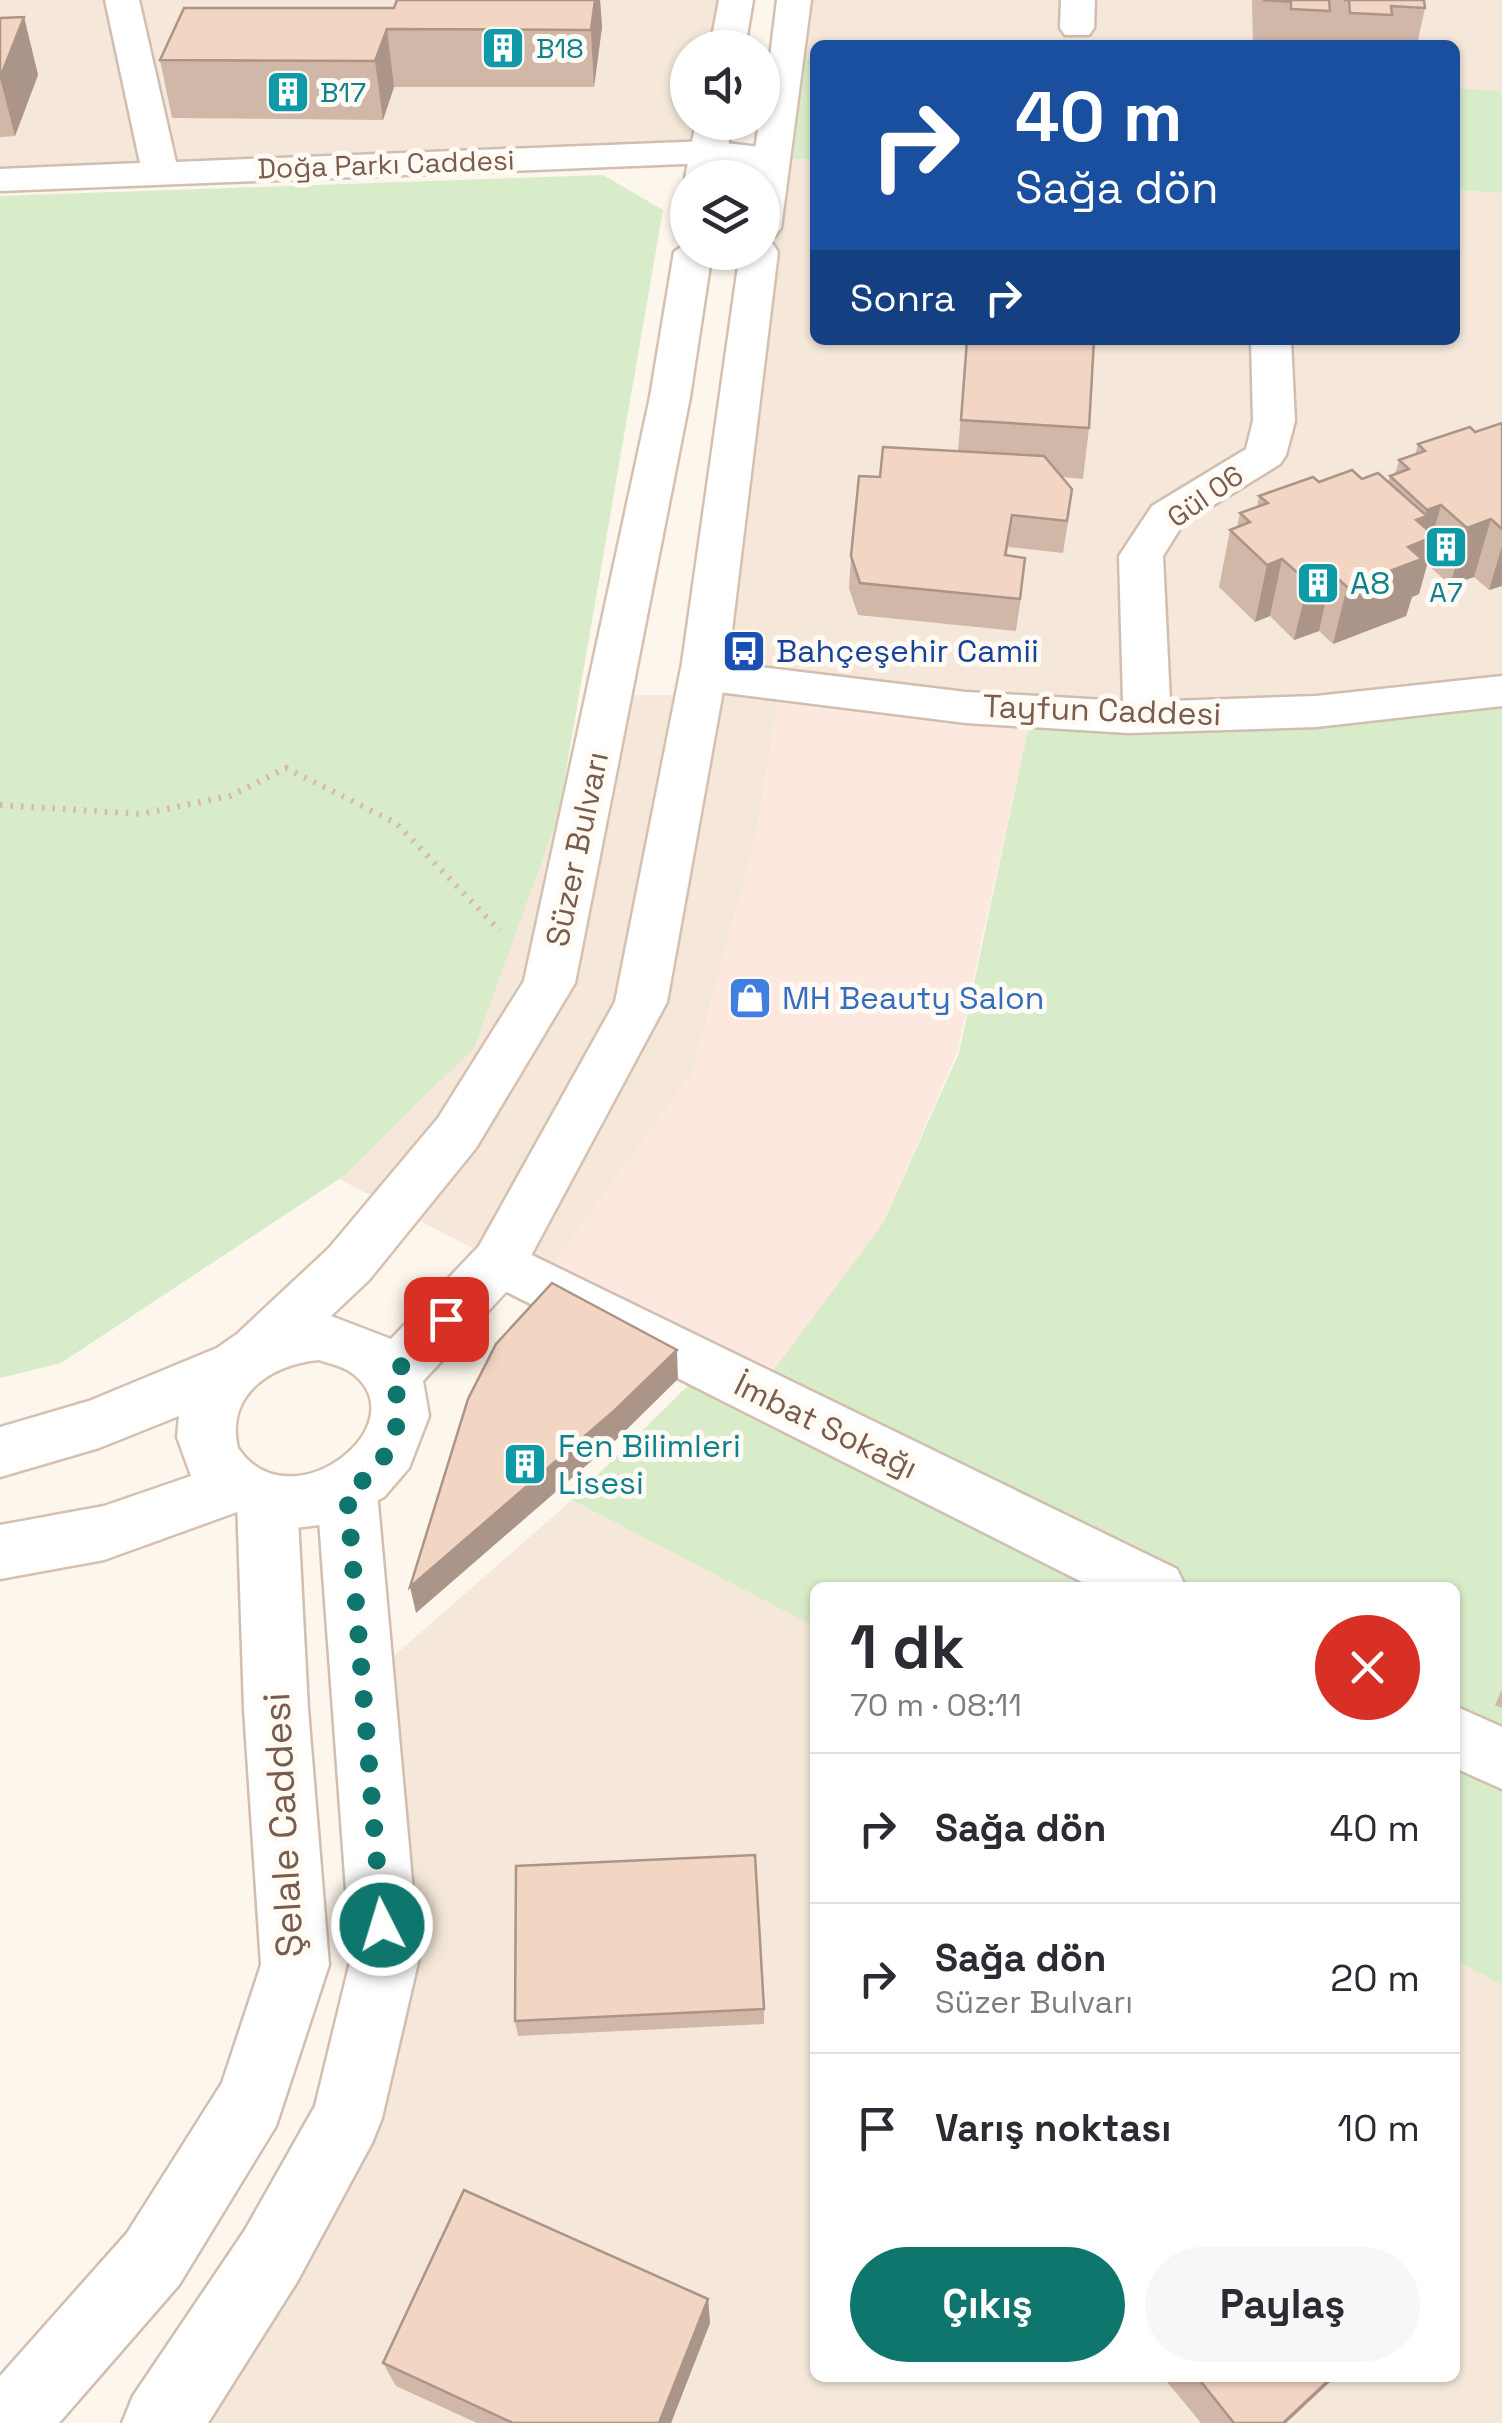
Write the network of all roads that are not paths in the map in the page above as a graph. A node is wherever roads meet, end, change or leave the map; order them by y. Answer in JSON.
{"nodes":[{"id":1,"x":122,"y":0,"type":"edge"},
{"id":2,"x":736,"y":0,"type":"edge"},
{"id":3,"x":794,"y":0,"type":"edge"},
{"id":4,"x":730,"y":30,"type":"edge"},
{"id":5,"x":709,"y":151,"type":"edge"},
{"id":6,"x":772,"y":158,"type":"joint"},
{"id":7,"x":160,"y":172,"type":"junction"},
{"id":8,"x":0,"y":180,"type":"edge"},
{"id":9,"x":689,"y":270,"type":"edge"},
{"id":10,"x":757,"y":270,"type":"edge"},
{"id":11,"x":1271,"y":345,"type":"edge"},
{"id":12,"x":703,"y":675,"type":"junction"},
{"id":13,"x":1502,"y":690,"type":"edge"},
{"id":14,"x":1146,"y":715,"type":"junction"},
{"id":15,"x":499,"y":1262,"type":"junction"},
{"id":16,"x":246,"y":1358,"type":"junction"},
{"id":17,"x":392,"y":1376,"type":"junction"},
{"id":18,"x":0,"y":1452,"type":"edge"},
{"id":19,"x":252,"y":1492,"type":"junction"},
{"id":20,"x":347,"y":1492,"type":"junction"},
{"id":21,"x":0,"y":1552,"type":"edge"},
{"id":22,"x":1143,"y":1582,"type":"edge"},
{"id":23,"x":1460,"y":1738,"type":"edge"},
{"id":24,"x":1502,"y":1759,"type":"edge"},
{"id":25,"x":9,"y":2423,"type":"edge"},
{"id":26,"x":160,"y":2423,"type":"edge"}],
"edges":[{"from":1,"to":7,"type":"street"},
{"from":2,"to":4,"type":"street"},
{"from":3,"to":6,"type":"street"},
{"from":5,"to":6,"type":"street","name":"Doğa Parkı Caddesi"},
{"from":5,"to":7,"type":"street","name":"Doğa Parkı Caddesi"},
{"from":7,"to":8,"type":"street","name":"Doğa Parkı Caddesi"},
{"from":9,"to":16,"type":"street","name":"Süzer Bulvarı"},
{"from":10,"to":12,"type":"street"},
{"from":11,"to":14,"type":"street","name":"Gül 06"},
{"from":12,"to":14,"type":"street","name":"Tayfun Caddesi"},
{"from":12,"to":15,"type":"street"},
{"from":13,"to":14,"type":"street","name":"Tayfun Caddesi"},
{"from":15,"to":17,"type":"street"},
{"from":15,"to":22,"type":"street","name":"İmbat Sokağı"},
{"from":16,"to":17,"type":"street"},
{"from":16,"to":18,"type":"street"},
{"from":16,"to":19,"type":"street"},
{"from":17,"to":20,"type":"street"},
{"from":19,"to":20,"type":"street"},
{"from":19,"to":21,"type":"street"},
{"from":19,"to":25,"type":"street","name":"Şelale Caddesi"},
{"from":20,"to":26,"type":"street"},
{"from":23,"to":24,"type":"street"}]}
